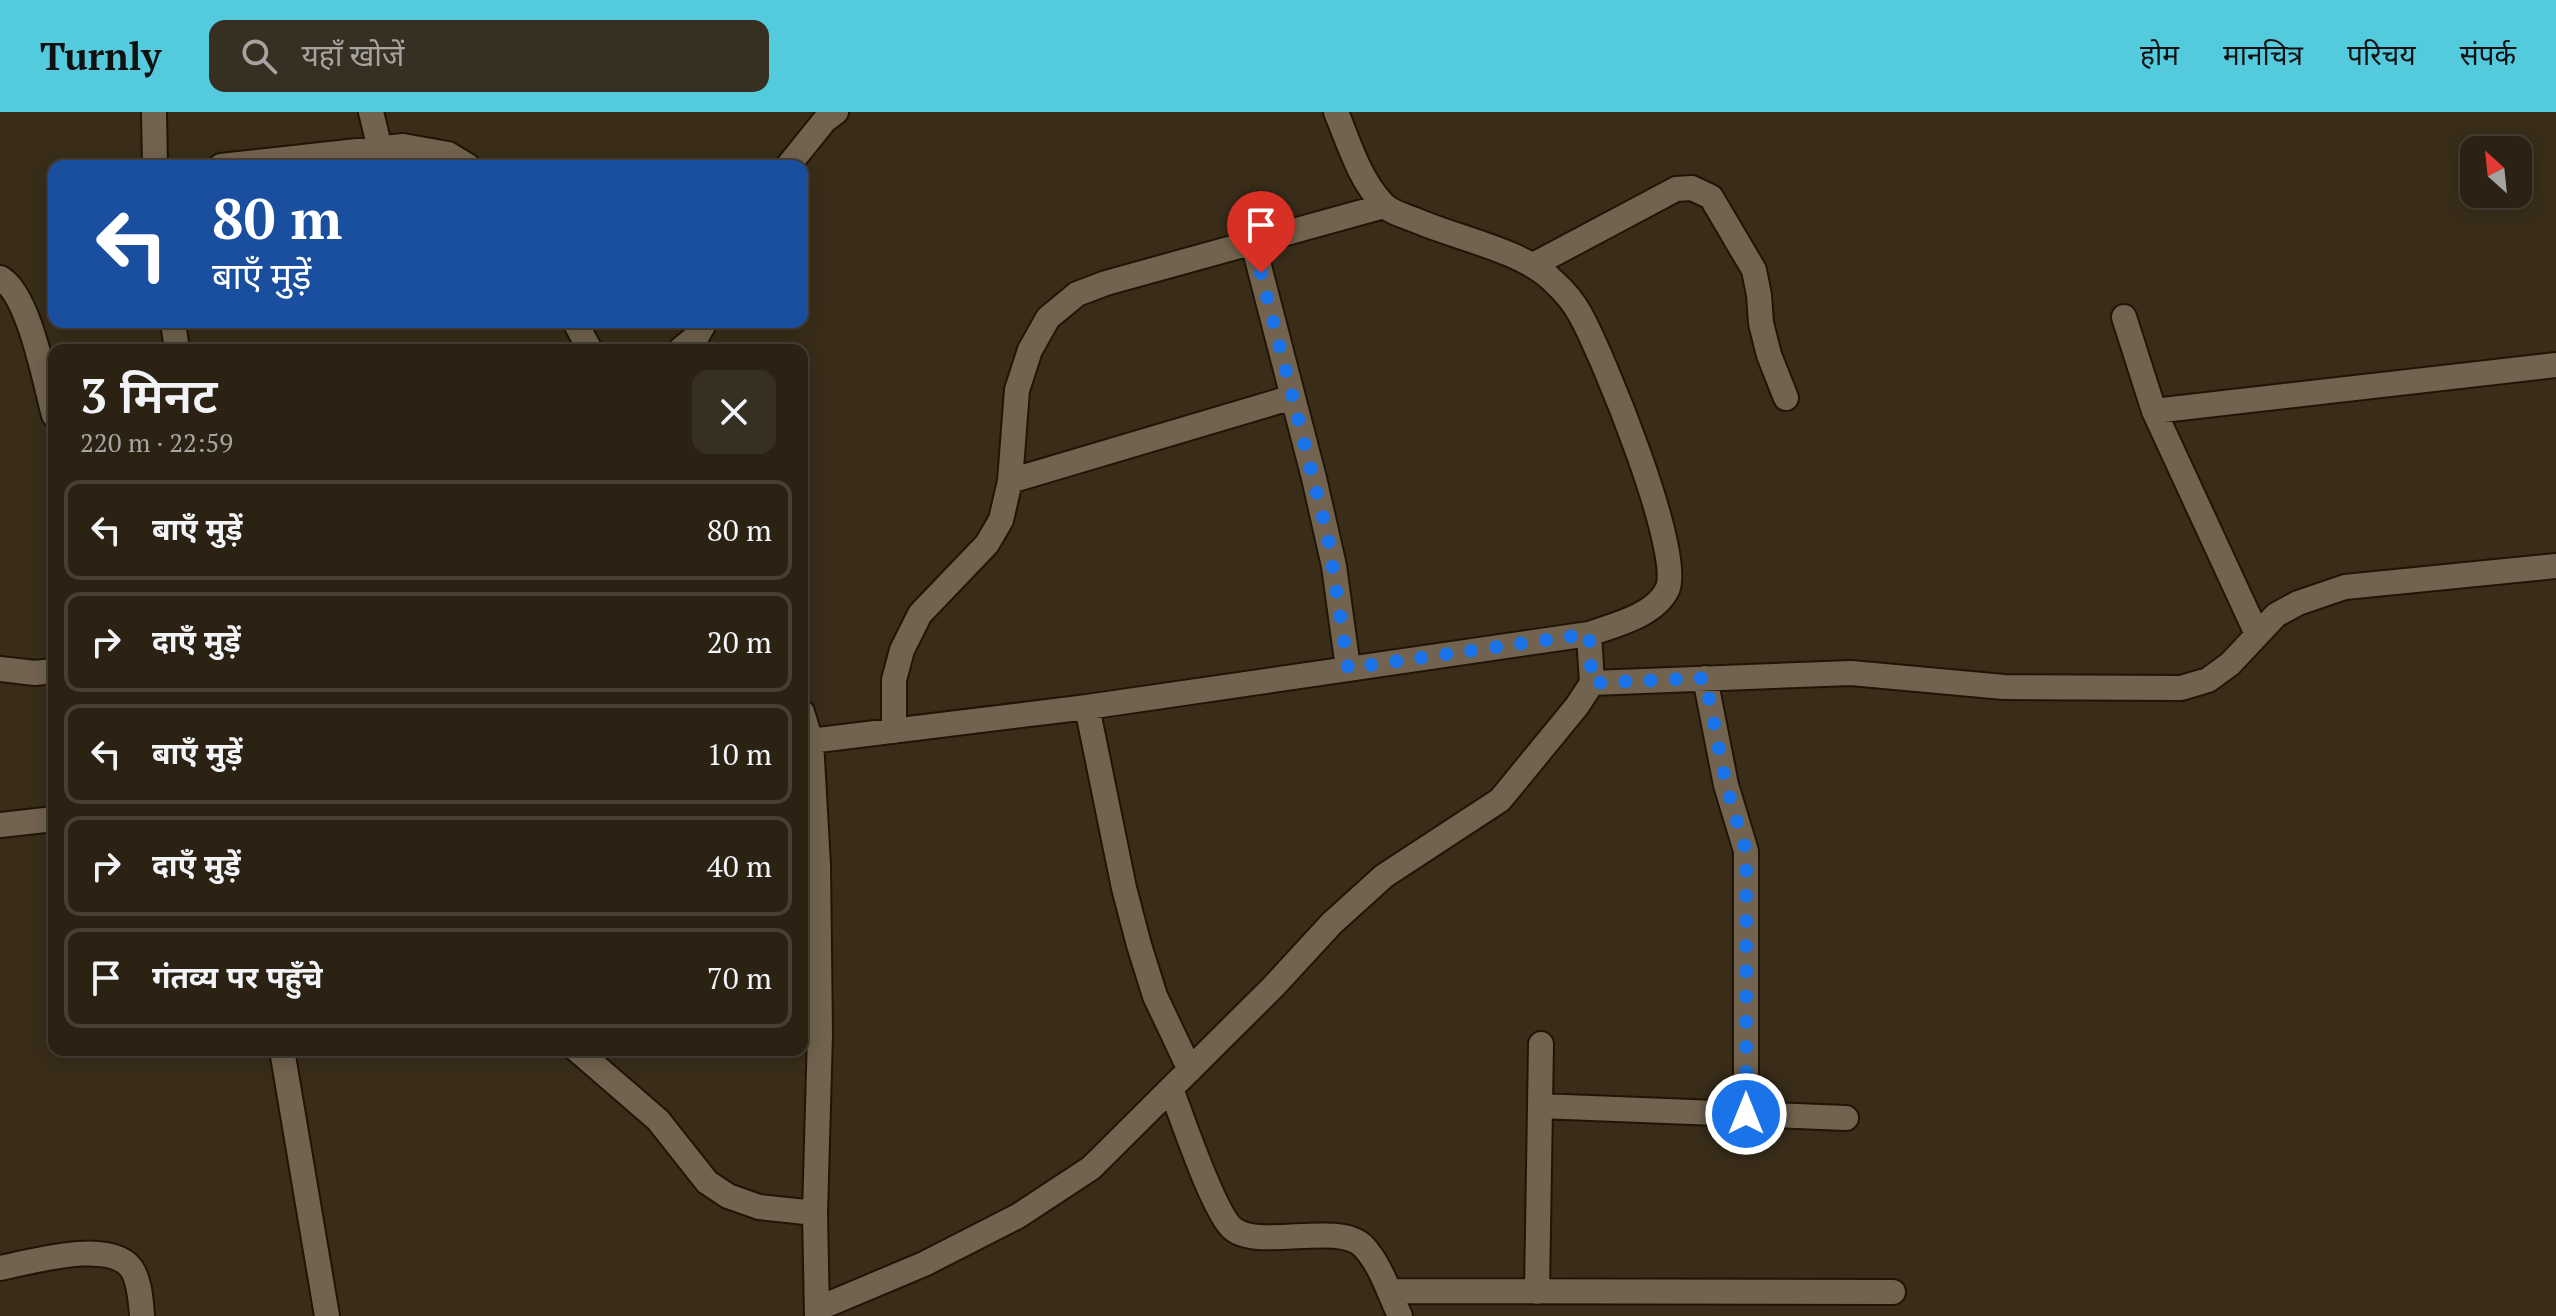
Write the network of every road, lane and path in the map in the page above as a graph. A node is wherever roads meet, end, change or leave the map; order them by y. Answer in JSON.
{"nodes":[{"id":1,"x":154,"y":112,"type":"edge"},
{"id":2,"x":371,"y":112,"type":"edge"},
{"id":3,"x":836,"y":112,"type":"edge"},
{"id":4,"x":1336,"y":112,"type":"edge"},
{"id":5,"x":380,"y":149,"type":"junction"},
{"id":6,"x":155,"y":160,"type":"edge"},
{"id":7,"x":277,"y":160,"type":"edge"},
{"id":8,"x":458,"y":160,"type":"edge"},
{"id":9,"x":793,"y":160,"type":"edge"},
{"id":10,"x":1384,"y":206,"type":"junction"},
{"id":11,"x":1253,"y":243,"type":"junction"},
{"id":12,"x":1535,"y":264,"type":"junction"},
{"id":13,"x":0,"y":278,"type":"edge"},
{"id":14,"x":2124,"y":317,"type":"dead end"},
{"id":15,"x":702,"y":328,"type":"edge"},
{"id":16,"x":687,"y":344,"type":"edge"},
{"id":17,"x":2556,"y":365,"type":"edge"},
{"id":18,"x":48,"y":393,"type":"edge"},
{"id":19,"x":1293,"y":397,"type":"junction"},
{"id":20,"x":1786,"y":398,"type":"dead end"},
{"id":21,"x":2154,"y":411,"type":"junction"},
{"id":22,"x":1010,"y":481,"type":"junction"},
{"id":23,"x":2556,"y":566,"type":"edge"},
{"id":24,"x":1589,"y":634,"type":"junction"},
{"id":25,"x":2257,"y":634,"type":"junction"},
{"id":26,"x":1348,"y":668,"type":"junction"},
{"id":27,"x":0,"y":669,"type":"edge"},
{"id":28,"x":48,"y":672,"type":"edge"},
{"id":29,"x":1705,"y":678,"type":"junction"},
{"id":30,"x":1592,"y":683,"type":"junction"},
{"id":31,"x":1087,"y":707,"type":"junction"},
{"id":32,"x":894,"y":731,"type":"junction"},
{"id":33,"x":808,"y":741,"type":"edge"},
{"id":34,"x":808,"y":752,"type":"edge"},
{"id":35,"x":48,"y":820,"type":"edge"},
{"id":36,"x":0,"y":825,"type":"edge"},
{"id":37,"x":1541,"y":1044,"type":"dead end"},
{"id":38,"x":283,"y":1056,"type":"edge"},
{"id":39,"x":584,"y":1056,"type":"edge"},
{"id":40,"x":1190,"y":1070,"type":"junction"},
{"id":41,"x":1171,"y":1089,"type":"junction"},
{"id":42,"x":1540,"y":1106,"type":"junction"},
{"id":43,"x":1746,"y":1114,"type":"junction"},
{"id":44,"x":1846,"y":1118,"type":"dead end"},
{"id":45,"x":815,"y":1213,"type":"junction"},
{"id":46,"x":0,"y":1268,"type":"edge"},
{"id":47,"x":1389,"y":1291,"type":"junction"},
{"id":48,"x":1537,"y":1292,"type":"junction"},
{"id":49,"x":1893,"y":1292,"type":"dead end"},
{"id":50,"x":817,"y":1313,"type":"edge"},
{"id":51,"x":142,"y":1316,"type":"edge"},
{"id":52,"x":327,"y":1316,"type":"edge"},
{"id":53,"x":1400,"y":1316,"type":"edge"}],
"edges":[{"from":1,"to":6,"type":"street"},
{"from":2,"to":5,"type":"street"},
{"from":3,"to":9,"type":"street"},
{"from":4,"to":10,"type":"street"},
{"from":5,"to":7,"type":"street"},
{"from":5,"to":8,"type":"street"},
{"from":10,"to":11,"type":"street"},
{"from":10,"to":12,"type":"street"},
{"from":11,"to":19,"type":"street"},
{"from":11,"to":22,"type":"street"},
{"from":12,"to":20,"type":"street"},
{"from":12,"to":24,"type":"street"},
{"from":13,"to":18,"type":"street"},
{"from":14,"to":21,"type":"street"},
{"from":15,"to":16,"type":"street"},
{"from":17,"to":21,"type":"street"},
{"from":19,"to":22,"type":"street"},
{"from":19,"to":26,"type":"street"},
{"from":21,"to":25,"type":"street"},
{"from":22,"to":32,"type":"street"},
{"from":23,"to":25,"type":"street"},
{"from":24,"to":26,"type":"street"},
{"from":24,"to":30,"type":"street"},
{"from":25,"to":29,"type":"street"},
{"from":26,"to":31,"type":"street"},
{"from":27,"to":28,"type":"street"},
{"from":29,"to":30,"type":"street"},
{"from":29,"to":43,"type":"street"},
{"from":30,"to":40,"type":"street"},
{"from":31,"to":32,"type":"street"},
{"from":31,"to":40,"type":"street"},
{"from":32,"to":33,"type":"street"},
{"from":34,"to":45,"type":"street"},
{"from":35,"to":36,"type":"street"},
{"from":37,"to":42,"type":"street"},
{"from":38,"to":52,"type":"street"},
{"from":39,"to":45,"type":"street"},
{"from":40,"to":41,"type":"street"},
{"from":41,"to":47,"type":"street"},
{"from":41,"to":50,"type":"street"},
{"from":42,"to":43,"type":"street"},
{"from":42,"to":48,"type":"street"},
{"from":43,"to":44,"type":"street"},
{"from":45,"to":50,"type":"street"},
{"from":46,"to":51,"type":"street"},
{"from":47,"to":48,"type":"street"},
{"from":47,"to":53,"type":"street"},
{"from":48,"to":49,"type":"street"}]}
